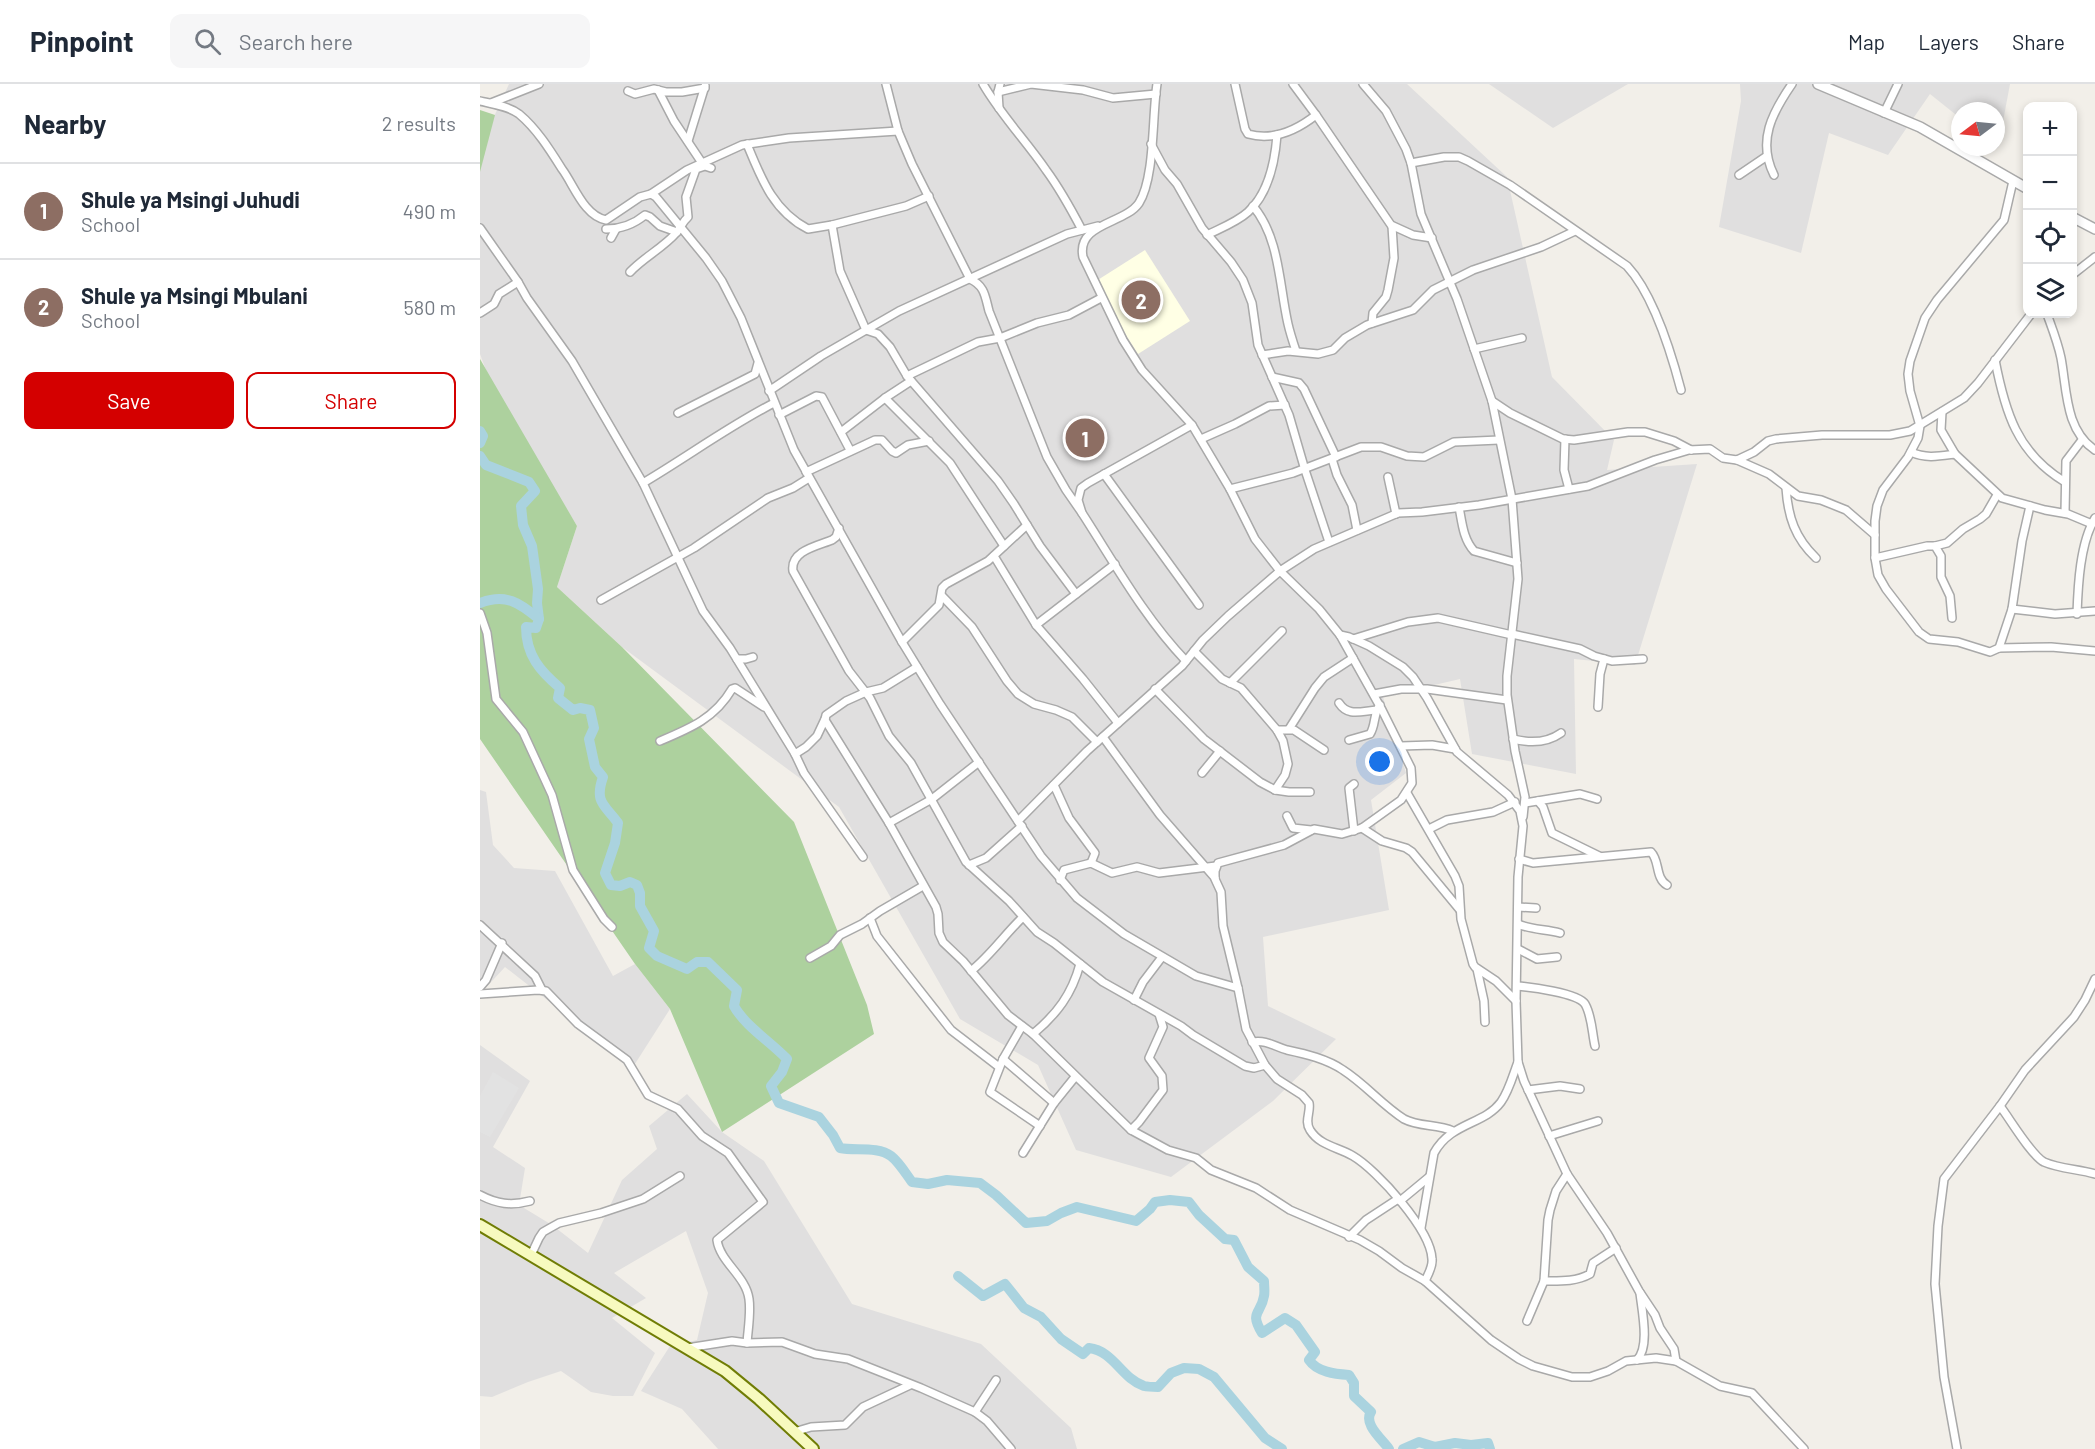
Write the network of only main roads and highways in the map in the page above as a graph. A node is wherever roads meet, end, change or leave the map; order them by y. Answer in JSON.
{"nodes":[{"id":1,"x":480,"y":1224,"type":"edge"},
{"id":2,"x":813,"y":1449,"type":"edge"}],
"edges":[{"from":1,"to":2,"type":"main road"}]}
